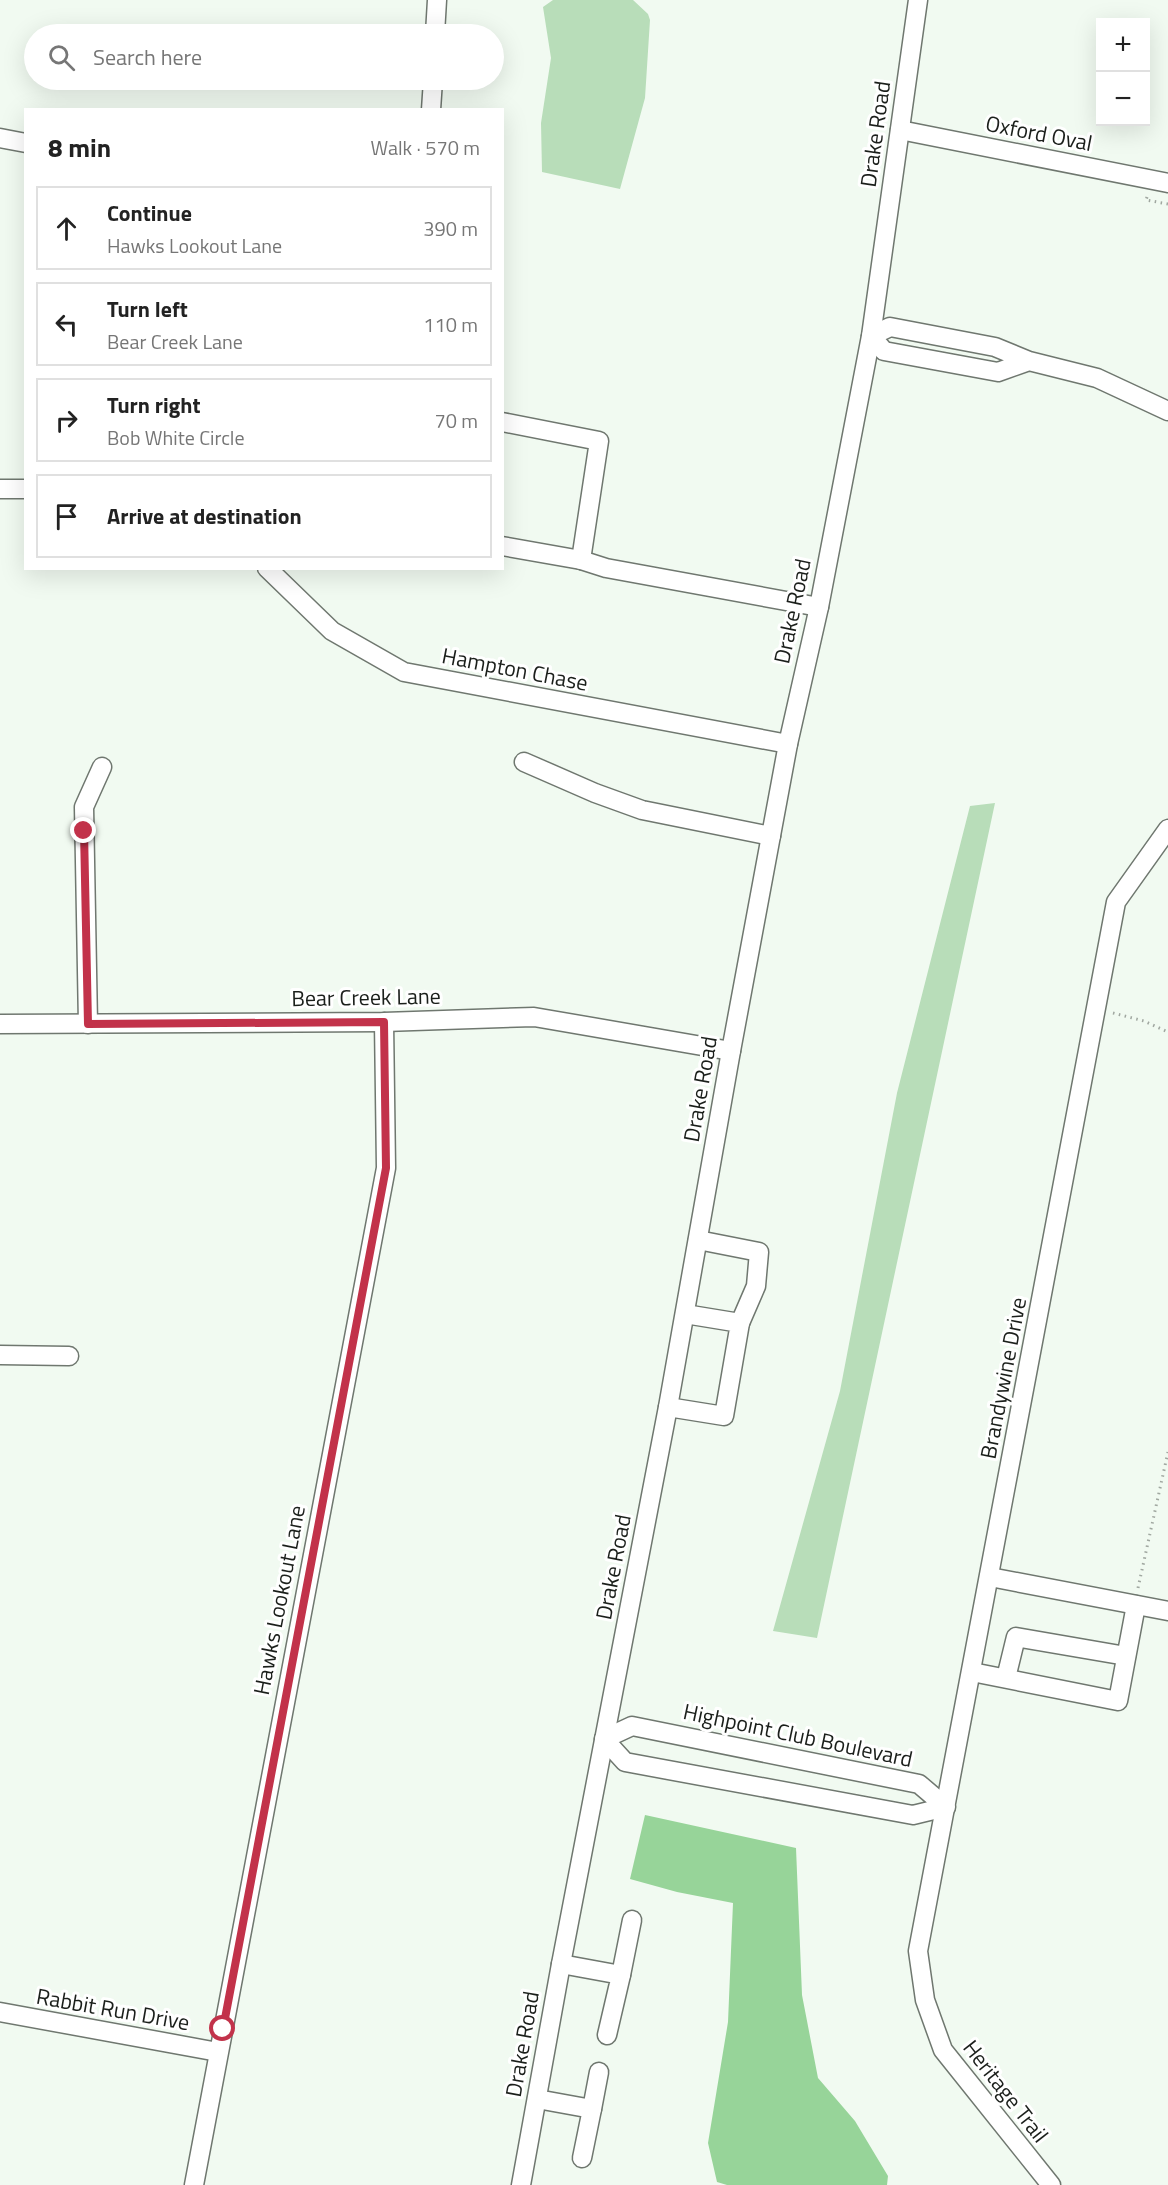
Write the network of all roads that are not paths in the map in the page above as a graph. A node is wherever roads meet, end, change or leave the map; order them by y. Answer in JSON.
{"nodes":[{"id":1,"x":437,"y":0,"type":"edge"},
{"id":2,"x":918,"y":0,"type":"edge"},
{"id":3,"x":436,"y":24,"type":"edge"},
{"id":4,"x":432,"y":90,"type":"edge"},
{"id":5,"x":431,"y":108,"type":"edge"},
{"id":6,"x":900,"y":130,"type":"junction"},
{"id":7,"x":0,"y":138,"type":"edge"},
{"id":8,"x":24,"y":143,"type":"edge"},
{"id":9,"x":1168,"y":183,"type":"edge"},
{"id":10,"x":871,"y":336,"type":"junction"},
{"id":11,"x":1029,"y":361,"type":"junction"},
{"id":12,"x":1168,"y":411,"type":"edge"},
{"id":13,"x":504,"y":422,"type":"edge"},
{"id":14,"x":0,"y":489,"type":"edge"},
{"id":15,"x":24,"y":489,"type":"edge"},
{"id":16,"x":504,"y":546,"type":"edge"},
{"id":17,"x":581,"y":561,"type":"junction"},
{"id":18,"x":269,"y":570,"type":"edge"},
{"id":19,"x":819,"y":607,"type":"junction"},
{"id":20,"x":788,"y":744,"type":"junction"},
{"id":21,"x":524,"y":762,"type":"dead end"},
{"id":22,"x":102,"y":768,"type":"dead end"},
{"id":23,"x":1168,"y":829,"type":"edge"},
{"id":24,"x":771,"y":836,"type":"junction"},
{"id":25,"x":384,"y":1022,"type":"junction"},
{"id":26,"x":0,"y":1024,"type":"edge"},
{"id":27,"x":88,"y":1024,"type":"junction"},
{"id":28,"x":731,"y":1051,"type":"junction"},
{"id":29,"x":698,"y":1240,"type":"junction"},
{"id":30,"x":685,"y":1314,"type":"junction"},
{"id":31,"x":740,"y":1323,"type":"junction"},
{"id":32,"x":0,"y":1355,"type":"edge"},
{"id":33,"x":69,"y":1356,"type":"dead end"},
{"id":34,"x":668,"y":1407,"type":"junction"},
{"id":35,"x":990,"y":1577,"type":"junction"},
{"id":36,"x":1136,"y":1605,"type":"junction"},
{"id":37,"x":1168,"y":1611,"type":"edge"},
{"id":38,"x":1126,"y":1656,"type":"junction"},
{"id":39,"x":972,"y":1672,"type":"junction"},
{"id":40,"x":1006,"y":1678,"type":"junction"},
{"id":41,"x":604,"y":1740,"type":"junction"},
{"id":42,"x":945,"y":1807,"type":"junction"},
{"id":43,"x":632,"y":1920,"type":"dead end"},
{"id":44,"x":918,"y":1951,"type":"joint"},
{"id":45,"x":561,"y":1964,"type":"junction"},
{"id":46,"x":621,"y":1975,"type":"junction"},
{"id":47,"x":0,"y":2012,"type":"edge"},
{"id":48,"x":607,"y":2035,"type":"dead end"},
{"id":49,"x":218,"y":2052,"type":"junction"},
{"id":50,"x":599,"y":2073,"type":"dead end"},
{"id":51,"x":537,"y":2099,"type":"junction"},
{"id":52,"x":592,"y":2109,"type":"junction"},
{"id":53,"x":582,"y":2158,"type":"dead end"},
{"id":54,"x":194,"y":2185,"type":"edge"},
{"id":55,"x":521,"y":2185,"type":"edge"},
{"id":56,"x":1051,"y":2185,"type":"edge"}],
"edges":[{"from":1,"to":3,"type":"street"},
{"from":2,"to":6,"type":"street","name":"Drake Road"},
{"from":4,"to":5,"type":"street"},
{"from":6,"to":9,"type":"street","name":"Oxford Oval"},
{"from":6,"to":10,"type":"street","name":"Drake Road"},
{"from":7,"to":8,"type":"street"},
{"from":10,"to":11,"type":"street"},
{"from":10,"to":11,"type":"street"},
{"from":10,"to":19,"type":"street","name":"Drake Road"},
{"from":11,"to":12,"type":"street"},
{"from":13,"to":17,"type":"street"},
{"from":14,"to":15,"type":"street"},
{"from":16,"to":17,"type":"street"},
{"from":17,"to":19,"type":"street"},
{"from":18,"to":20,"type":"street","name":"Hampton Chase"},
{"from":19,"to":20,"type":"street","name":"Drake Road"},
{"from":20,"to":24,"type":"street","name":"Drake Road"},
{"from":21,"to":24,"type":"street"},
{"from":22,"to":27,"type":"street"},
{"from":23,"to":35,"type":"street","name":"Brandywine Drive"},
{"from":24,"to":28,"type":"street","name":"Drake Road"},
{"from":25,"to":27,"type":"street","name":"Bear Creek Lane"},
{"from":25,"to":28,"type":"street","name":"Bear Creek Lane"},
{"from":25,"to":49,"type":"street","name":"Hawks Lookout Lane"},
{"from":26,"to":27,"type":"street","name":"Bear Creek Lane"},
{"from":28,"to":29,"type":"street","name":"Drake Road"},
{"from":29,"to":30,"type":"street","name":"Drake Road"},
{"from":29,"to":31,"type":"street"},
{"from":30,"to":31,"type":"street"},
{"from":30,"to":34,"type":"street","name":"Drake Road"},
{"from":31,"to":34,"type":"street"},
{"from":32,"to":33,"type":"street"},
{"from":34,"to":41,"type":"street","name":"Drake Road"},
{"from":35,"to":36,"type":"street"},
{"from":35,"to":39,"type":"street","name":"Brandywine Drive"},
{"from":36,"to":37,"type":"street"},
{"from":36,"to":38,"type":"street"},
{"from":38,"to":40,"type":"street"},
{"from":38,"to":40,"type":"street"},
{"from":39,"to":40,"type":"street"},
{"from":39,"to":42,"type":"street","name":"Brandywine Drive"},
{"from":41,"to":42,"type":"street"},
{"from":41,"to":42,"type":"street","name":"Highpoint Club Boulevard"},
{"from":41,"to":45,"type":"street","name":"Drake Road"},
{"from":42,"to":44,"type":"street","name":"Brandywine Drive"},
{"from":43,"to":46,"type":"street"},
{"from":44,"to":56,"type":"street","name":"Heritage Trail"},
{"from":45,"to":46,"type":"street"},
{"from":45,"to":51,"type":"street","name":"Drake Road"},
{"from":46,"to":48,"type":"street"},
{"from":47,"to":49,"type":"street","name":"Rabbit Run Drive"},
{"from":49,"to":54,"type":"street","name":"Hawks Lookout Lane"},
{"from":50,"to":52,"type":"street"},
{"from":51,"to":52,"type":"street"},
{"from":51,"to":55,"type":"street","name":"Drake Road"},
{"from":52,"to":53,"type":"street"}]}
